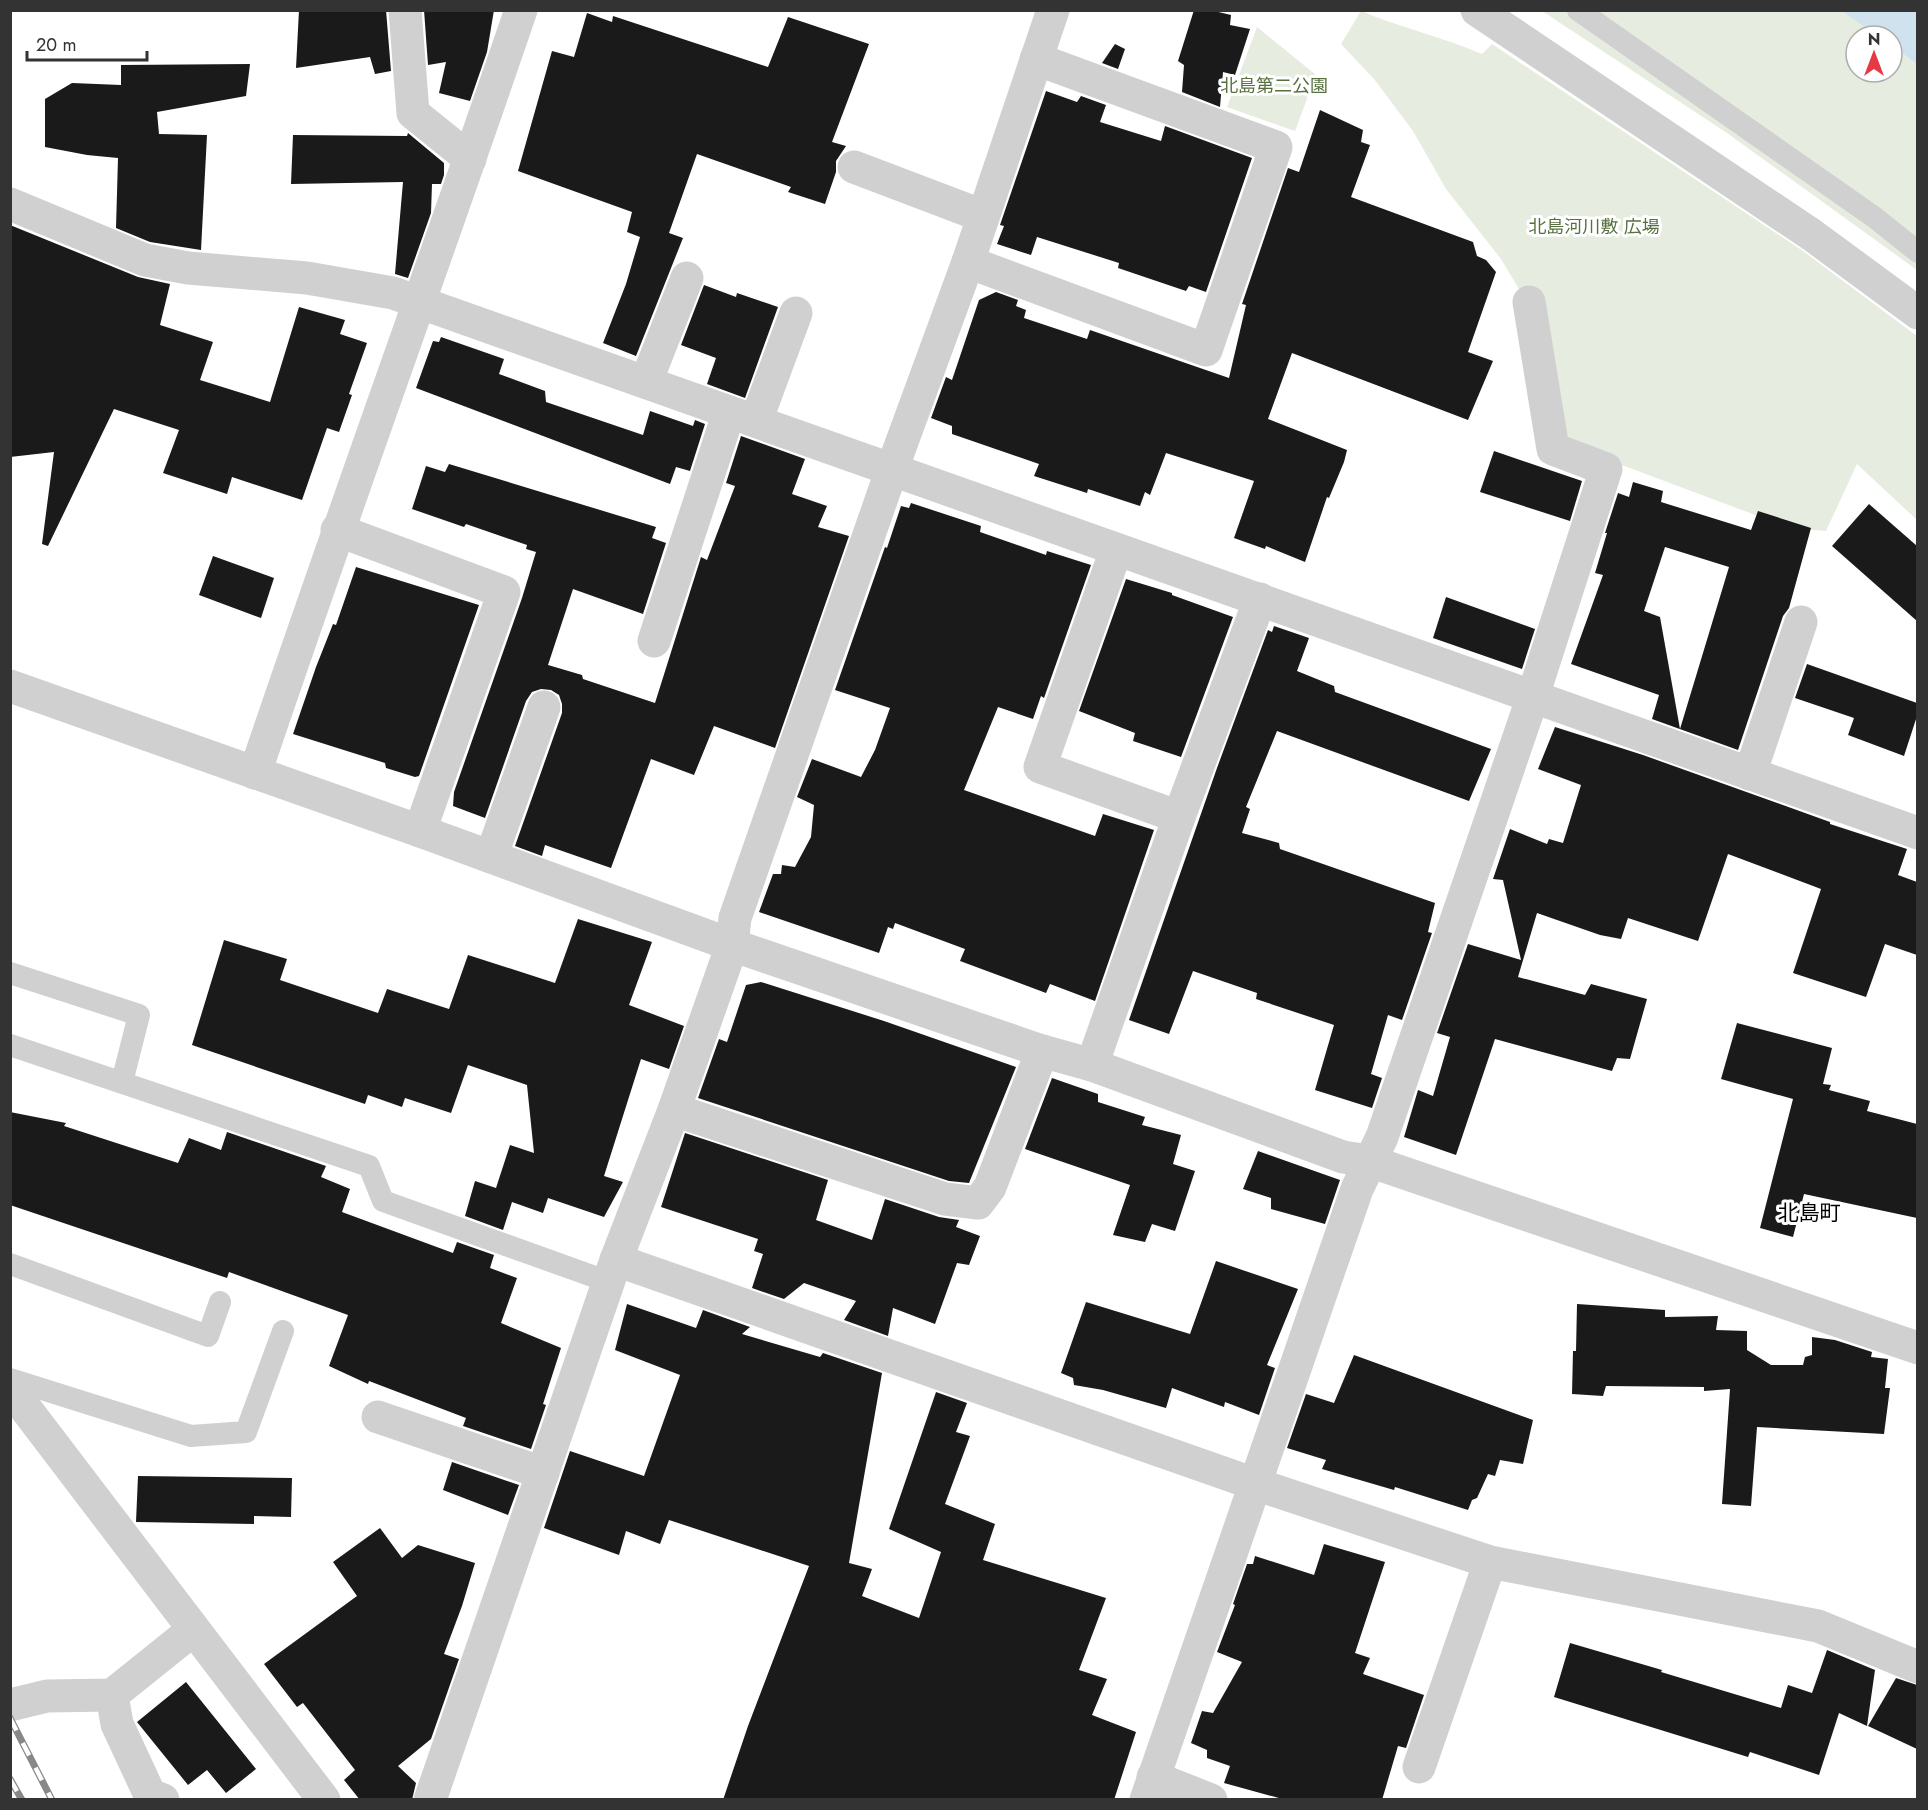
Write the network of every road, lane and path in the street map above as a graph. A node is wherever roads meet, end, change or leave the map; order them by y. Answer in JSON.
{"nodes":[{"id":1,"x":405,"y":10,"type":"edge"},
{"id":2,"x":521,"y":10,"type":"edge"},
{"id":3,"x":1053,"y":10,"type":"edge"},
{"id":4,"x":1477,"y":10,"type":"edge"},
{"id":5,"x":1578,"y":10,"type":"edge"},
{"id":6,"x":1036,"y":59,"type":"junction"},
{"id":7,"x":470,"y":159,"type":"junction"},
{"id":8,"x":854,"y":167,"type":"dead end"},
{"id":9,"x":10,"y":204,"type":"edge"},
{"id":10,"x":983,"y":216,"type":"junction"},
{"id":11,"x":1917,"y":252,"type":"edge"},
{"id":12,"x":968,"y":262,"type":"junction"},
{"id":13,"x":687,"y":278,"type":"dead end"},
{"id":14,"x":421,"y":302,"type":"junction"},
{"id":15,"x":1529,"y":302,"type":"dead end"},
{"id":16,"x":796,"y":313,"type":"dead end"},
{"id":17,"x":1917,"y":313,"type":"edge"},
{"id":18,"x":646,"y":382,"type":"junction"},
{"id":19,"x":743,"y":416,"type":"junction"},
{"id":20,"x":892,"y":469,"type":"junction"},
{"id":21,"x":337,"y":530,"type":"junction"},
{"id":22,"x":1116,"y":550,"type":"junction"},
{"id":23,"x":1260,"y":599,"type":"junction"},
{"id":24,"x":1801,"y":622,"type":"dead end"},
{"id":25,"x":654,"y":641,"type":"dead end"},
{"id":26,"x":10,"y":686,"type":"edge"},
{"id":27,"x":1533,"y":696,"type":"junction"},
{"id":28,"x":544,"y":707,"type":"dead end"},
{"id":29,"x":255,"y":773,"type":"junction"},
{"id":30,"x":1750,"y":774,"type":"junction"},
{"id":31,"x":1179,"y":818,"type":"junction"},
{"id":32,"x":420,"y":831,"type":"junction"},
{"id":33,"x":1917,"y":833,"type":"edge"},
{"id":34,"x":491,"y":857,"type":"junction"},
{"id":35,"x":732,"y":945,"type":"junction"},
{"id":36,"x":10,"y":973,"type":"edge"},
{"id":37,"x":10,"y":1046,"type":"edge"},
{"id":38,"x":1042,"y":1051,"type":"junction"},
{"id":39,"x":1092,"y":1065,"type":"junction"},
{"id":40,"x":122,"y":1082,"type":"junction"},
{"id":41,"x":674,"y":1110,"type":"junction"},
{"id":42,"x":1369,"y":1161,"type":"junction"},
{"id":43,"x":10,"y":1264,"type":"edge"},
{"id":44,"x":613,"y":1271,"type":"junction"},
{"id":45,"x":220,"y":1302,"type":"dead end"},
{"id":46,"x":283,"y":1331,"type":"dead end"},
{"id":47,"x":1917,"y":1348,"type":"edge"},
{"id":48,"x":10,"y":1379,"type":"edge"},
{"id":49,"x":10,"y":1388,"type":"edge"},
{"id":50,"x":378,"y":1417,"type":"dead end"},
{"id":51,"x":543,"y":1473,"type":"junction"},
{"id":52,"x":1255,"y":1484,"type":"junction"},
{"id":53,"x":1490,"y":1562,"type":"junction"},
{"id":54,"x":193,"y":1630,"type":"junction"},
{"id":55,"x":1917,"y":1667,"type":"edge"},
{"id":56,"x":112,"y":1695,"type":"junction"},
{"id":57,"x":10,"y":1705,"type":"edge"},
{"id":58,"x":1419,"y":1767,"type":"dead end"},
{"id":59,"x":1150,"y":1788,"type":"edge"},
{"id":60,"x":163,"y":1800,"type":"edge"},
{"id":61,"x":324,"y":1800,"type":"edge"},
{"id":62,"x":430,"y":1800,"type":"edge"},
{"id":63,"x":1211,"y":1800,"type":"edge"}],
"edges":[{"from":1,"to":7,"type":"street"},
{"from":2,"to":7,"type":"street"},
{"from":3,"to":6,"type":"street"},
{"from":4,"to":17,"type":"street"},
{"from":5,"to":11,"type":"lane"},
{"from":6,"to":10,"type":"street"},
{"from":6,"to":12,"type":"street"},
{"from":7,"to":14,"type":"street"},
{"from":8,"to":10,"type":"street"},
{"from":9,"to":14,"type":"street"},
{"from":10,"to":12,"type":"street"},
{"from":12,"to":20,"type":"street"},
{"from":13,"to":18,"type":"street"},
{"from":14,"to":18,"type":"street"},
{"from":14,"to":21,"type":"street"},
{"from":15,"to":27,"type":"street"},
{"from":16,"to":19,"type":"street"},
{"from":18,"to":19,"type":"street"},
{"from":19,"to":20,"type":"street"},
{"from":19,"to":25,"type":"street"},
{"from":20,"to":22,"type":"street"},
{"from":20,"to":35,"type":"street"},
{"from":21,"to":29,"type":"street"},
{"from":21,"to":32,"type":"street"},
{"from":22,"to":23,"type":"street"},
{"from":22,"to":31,"type":"street"},
{"from":23,"to":27,"type":"street"},
{"from":23,"to":31,"type":"street"},
{"from":24,"to":30,"type":"street"},
{"from":26,"to":29,"type":"street"},
{"from":27,"to":30,"type":"street"},
{"from":27,"to":42,"type":"street"},
{"from":28,"to":34,"type":"street"},
{"from":29,"to":32,"type":"street"},
{"from":30,"to":33,"type":"street"},
{"from":31,"to":39,"type":"street"},
{"from":32,"to":34,"type":"street"},
{"from":34,"to":35,"type":"street"},
{"from":35,"to":38,"type":"street"},
{"from":35,"to":41,"type":"street"},
{"from":36,"to":40,"type":"lane"},
{"from":37,"to":40,"type":"lane"},
{"from":38,"to":39,"type":"street"},
{"from":38,"to":41,"type":"street"},
{"from":39,"to":42,"type":"street"},
{"from":40,"to":44,"type":"lane"},
{"from":41,"to":44,"type":"street"},
{"from":42,"to":47,"type":"street"},
{"from":42,"to":52,"type":"street"},
{"from":43,"to":45,"type":"lane"},
{"from":44,"to":51,"type":"street"},
{"from":44,"to":52,"type":"street"},
{"from":46,"to":48,"type":"lane"},
{"from":49,"to":54,"type":"street"},
{"from":50,"to":51,"type":"street"},
{"from":51,"to":62,"type":"street"},
{"from":52,"to":53,"type":"street"},
{"from":52,"to":59,"type":"street"},
{"from":53,"to":55,"type":"street"},
{"from":53,"to":58,"type":"street"},
{"from":54,"to":56,"type":"street"},
{"from":54,"to":61,"type":"street"},
{"from":56,"to":57,"type":"street"},
{"from":56,"to":60,"type":"street"},
{"from":59,"to":63,"type":"street"}]}
